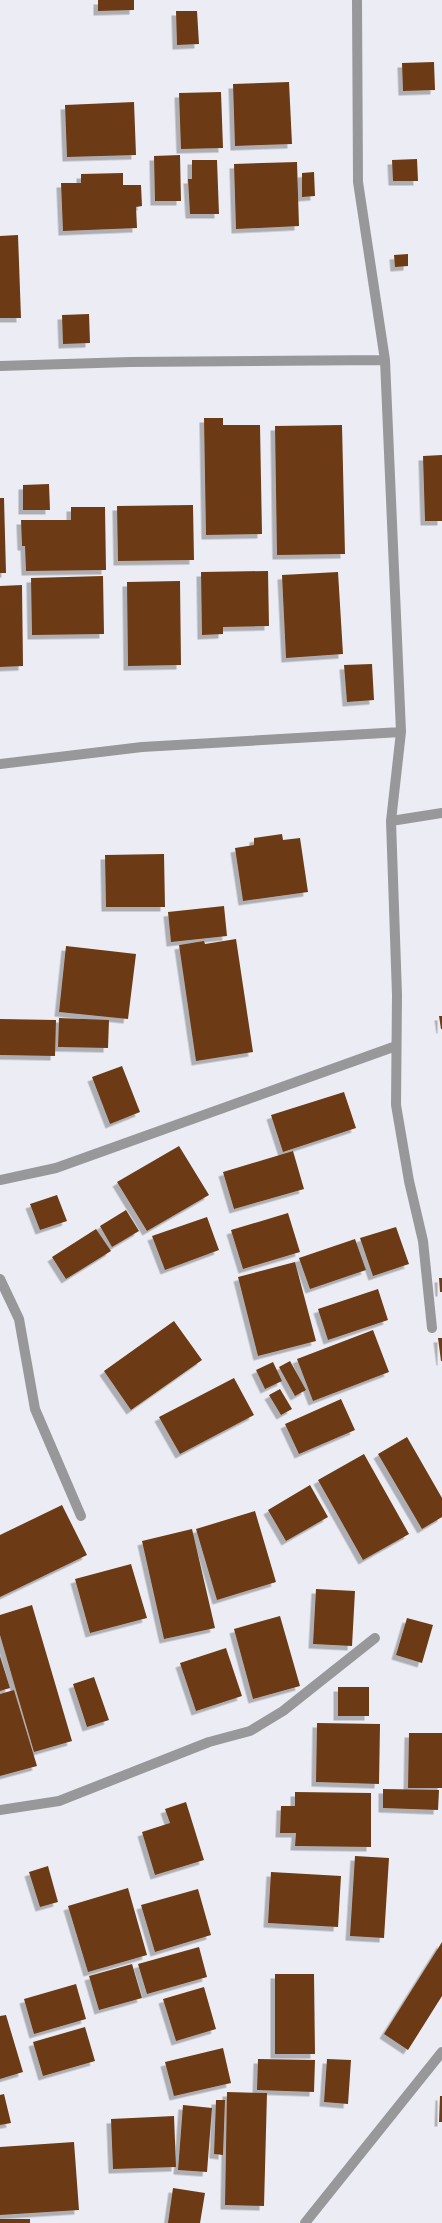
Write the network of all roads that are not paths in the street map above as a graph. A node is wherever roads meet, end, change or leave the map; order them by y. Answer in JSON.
{"nodes":[{"id":1,"x":357,"y":0,"type":"edge"},
{"id":2,"x":385,"y":360,"type":"junction"},
{"id":3,"x":0,"y":366,"type":"edge"},
{"id":4,"x":401,"y":732,"type":"junction"},
{"id":5,"x":0,"y":764,"type":"edge"},
{"id":6,"x":442,"y":813,"type":"edge"},
{"id":7,"x":391,"y":821,"type":"junction"},
{"id":8,"x":396,"y":1046,"type":"junction"},
{"id":9,"x":0,"y":1180,"type":"edge"},
{"id":10,"x":0,"y":1279,"type":"edge"},
{"id":11,"x":432,"y":1328,"type":"dead end"},
{"id":12,"x":81,"y":1516,"type":"dead end"},
{"id":13,"x":375,"y":1638,"type":"dead end"},
{"id":14,"x":0,"y":1810,"type":"edge"},
{"id":15,"x":442,"y":2052,"type":"edge"},
{"id":16,"x":304,"y":2223,"type":"edge"}],
"edges":[{"from":1,"to":2,"type":"street"},
{"from":2,"to":3,"type":"street"},
{"from":2,"to":4,"type":"street"},
{"from":4,"to":5,"type":"street"},
{"from":4,"to":7,"type":"street"},
{"from":6,"to":7,"type":"street"},
{"from":7,"to":8,"type":"street"},
{"from":8,"to":9,"type":"street"},
{"from":8,"to":11,"type":"street"},
{"from":10,"to":12,"type":"street"},
{"from":13,"to":14,"type":"street"},
{"from":15,"to":16,"type":"street"}]}
